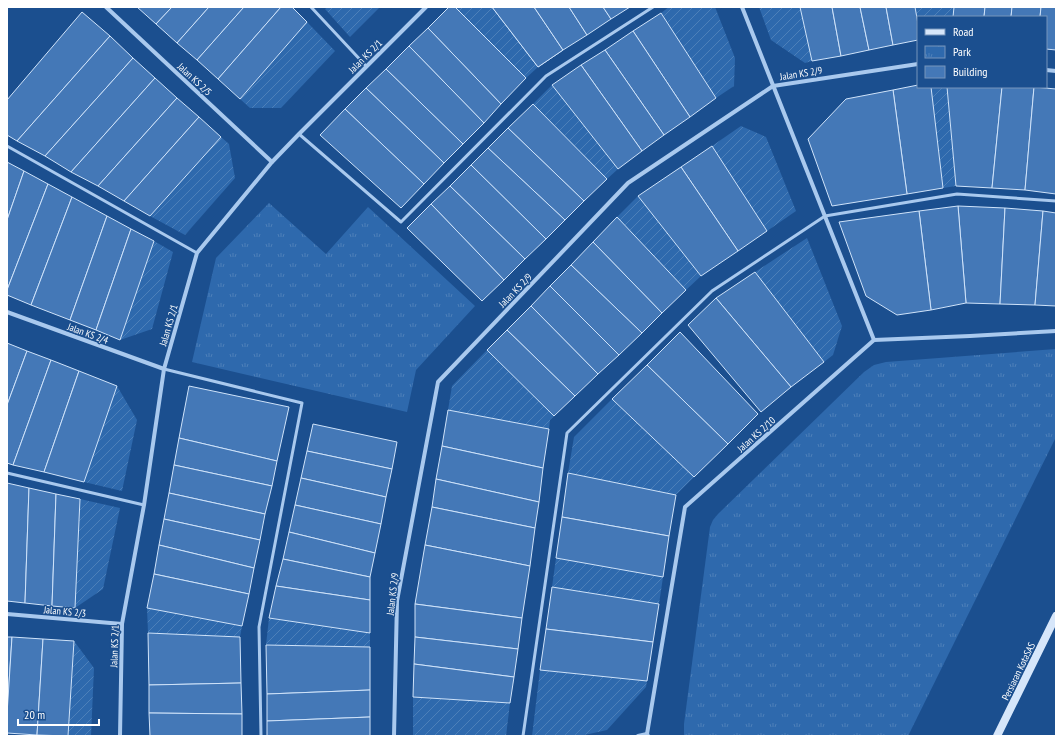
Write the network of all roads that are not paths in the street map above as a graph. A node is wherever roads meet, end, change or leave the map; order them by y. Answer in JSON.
{"nodes":[{"id":1,"x":106,"y":7,"type":"edge"},
{"id":2,"x":311,"y":7,"type":"edge"},
{"id":3,"x":426,"y":7,"type":"edge"},
{"id":4,"x":653,"y":7,"type":"edge"},
{"id":5,"x":742,"y":7,"type":"edge"},
{"id":6,"x":917,"y":64,"type":"edge"},
{"id":7,"x":366,"y":66,"type":"junction"},
{"id":8,"x":773,"y":86,"type":"junction"},
{"id":9,"x":299,"y":134,"type":"junction"},
{"id":10,"x":7,"y":146,"type":"edge"},
{"id":11,"x":272,"y":162,"type":"junction"},
{"id":12,"x":1056,"y":201,"type":"edge"},
{"id":13,"x":825,"y":216,"type":"junction"},
{"id":14,"x":196,"y":253,"type":"junction"},
{"id":15,"x":7,"y":312,"type":"edge"},
{"id":16,"x":1056,"y":331,"type":"edge"},
{"id":17,"x":874,"y":340,"type":"junction"},
{"id":18,"x":164,"y":370,"type":"junction"},
{"id":19,"x":7,"y":473,"type":"edge"},
{"id":20,"x":144,"y":505,"type":"junction"},
{"id":21,"x":7,"y":614,"type":"edge"},
{"id":22,"x":1056,"y":616,"type":"edge"},
{"id":23,"x":122,"y":624,"type":"junction"},
{"id":24,"x":647,"y":735,"type":"edge"},
{"id":25,"x":120,"y":736,"type":"edge"},
{"id":26,"x":261,"y":736,"type":"edge"},
{"id":27,"x":394,"y":736,"type":"edge"},
{"id":28,"x":524,"y":736,"type":"edge"},
{"id":29,"x":638,"y":736,"type":"edge"},
{"id":30,"x":997,"y":736,"type":"edge"}],
"edges":[{"from":1,"to":11,"type":"street","name":"Jalan KS 2/5"},
{"from":2,"to":7,"type":"lane"},
{"from":3,"to":7,"type":"street","name":"Jalan KS 2/1"},
{"from":4,"to":9,"type":"lane"},
{"from":5,"to":8,"type":"street"},
{"from":6,"to":8,"type":"street","name":"Jalan KS 2/9"},
{"from":7,"to":9,"type":"street","name":"Jalan KS 2/1"},
{"from":8,"to":13,"type":"street"},
{"from":8,"to":27,"type":"street","name":"Jalan KS 2/9"},
{"from":9,"to":11,"type":"street","name":"Jalan KS 2/1"},
{"from":10,"to":14,"type":"lane"},
{"from":11,"to":14,"type":"street","name":"Jalan KS 2/1"},
{"from":12,"to":13,"type":"lane"},
{"from":13,"to":17,"type":"street"},
{"from":13,"to":28,"type":"lane"},
{"from":14,"to":18,"type":"street","name":"Jalan KS 2/1"},
{"from":15,"to":18,"type":"street","name":"Jalan KS 2/4"},
{"from":16,"to":17,"type":"street"},
{"from":17,"to":24,"type":"street","name":"Jalan KS 2/10"},
{"from":18,"to":20,"type":"street","name":"Jalan KS 2/1"},
{"from":18,"to":26,"type":"lane"},
{"from":19,"to":20,"type":"lane"},
{"from":20,"to":23,"type":"street","name":"Jalan KS 2/1"},
{"from":21,"to":23,"type":"street","name":"Jalan KS 2/3"},
{"from":22,"to":30,"type":"main road","name":"Persiaran KotaSAS"},
{"from":23,"to":25,"type":"street","name":"Jalan KS 2/1"},
{"from":24,"to":29,"type":"street"}]}
